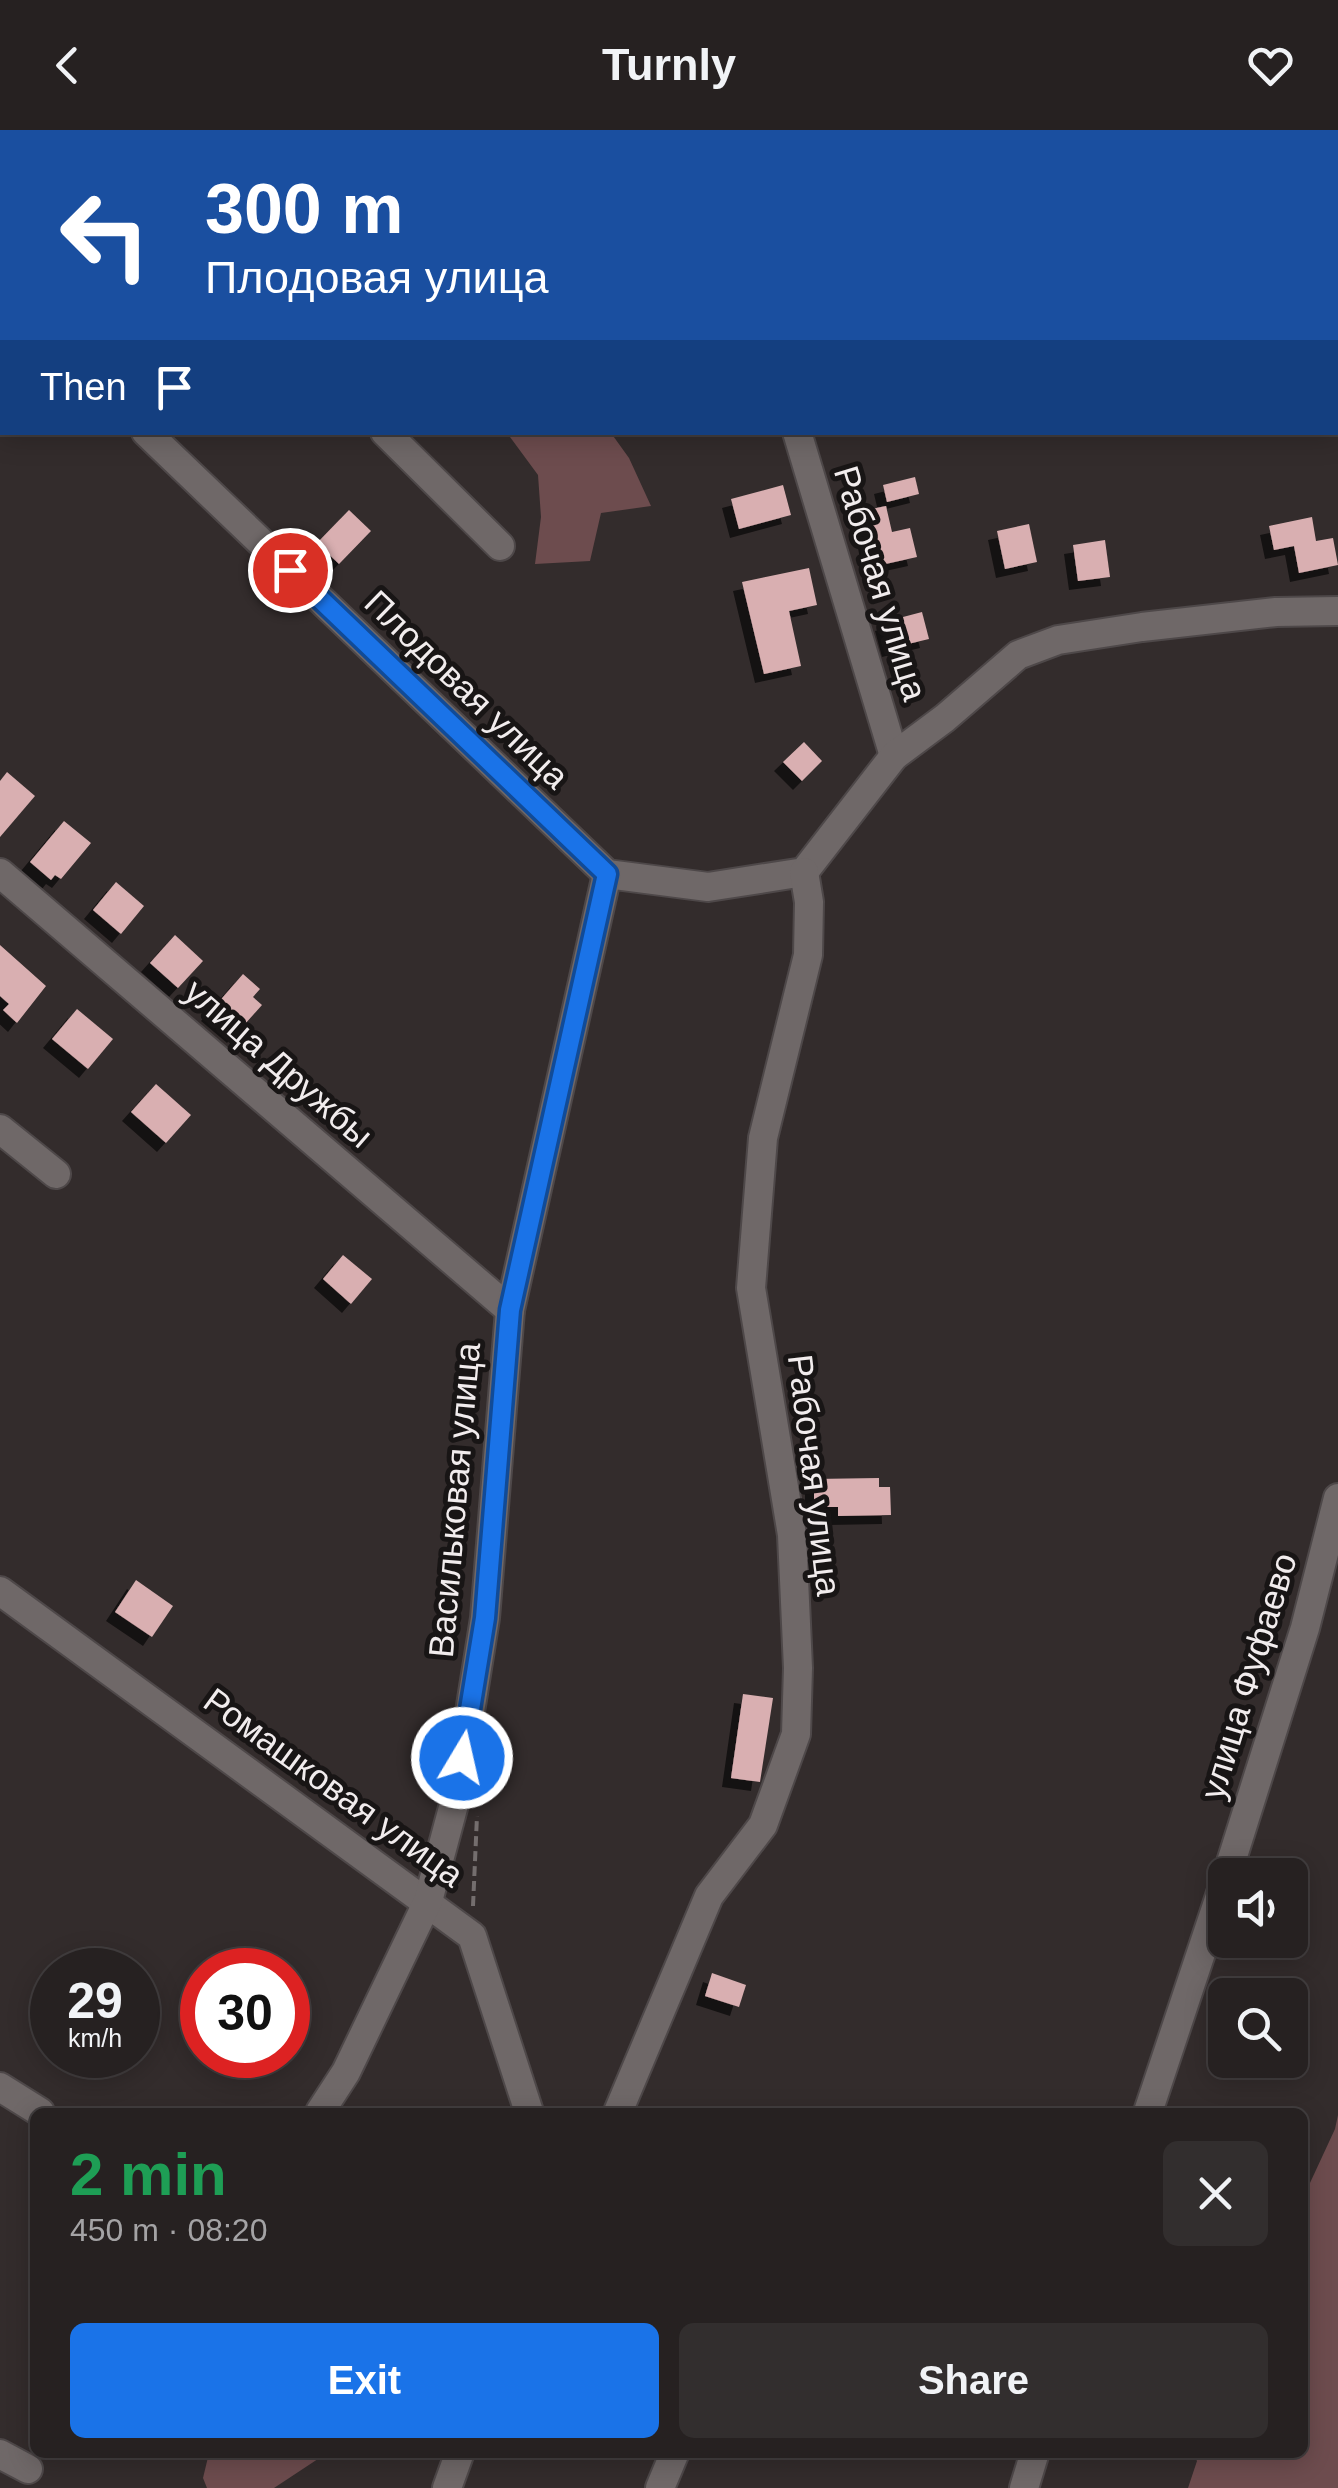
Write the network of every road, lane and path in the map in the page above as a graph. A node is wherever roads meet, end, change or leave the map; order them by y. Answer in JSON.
{"nodes":[{"id":1,"x":149,"y":435,"type":"edge"},
{"id":2,"x":388,"y":435,"type":"edge"},
{"id":3,"x":798,"y":435,"type":"edge"},
{"id":4,"x":500,"y":546,"type":"dead end"},
{"id":5,"x":1338,"y":611,"type":"edge"},
{"id":6,"x":894,"y":756,"type":"junction"},
{"id":7,"x":804,"y":872,"type":"junction"},
{"id":8,"x":0,"y":873,"type":"edge"},
{"id":9,"x":607,"y":874,"type":"junction"},
{"id":10,"x":0,"y":1128,"type":"edge"},
{"id":11,"x":56,"y":1174,"type":"dead end"},
{"id":12,"x":510,"y":1310,"type":"junction"},
{"id":13,"x":1338,"y":1498,"type":"edge"},
{"id":14,"x":0,"y":1591,"type":"edge"},
{"id":15,"x":1232,"y":1858,"type":"edge"},
{"id":16,"x":428,"y":1900,"type":"junction"},
{"id":17,"x":1208,"y":1932,"type":"edge"},
{"id":18,"x":0,"y":2087,"type":"edge"},
{"id":19,"x":34,"y":2108,"type":"edge"},
{"id":20,"x":323,"y":2108,"type":"edge"},
{"id":21,"x":528,"y":2108,"type":"edge"},
{"id":22,"x":620,"y":2108,"type":"edge"},
{"id":23,"x":1149,"y":2108,"type":"edge"},
{"id":24,"x":0,"y":2454,"type":"edge"},
{"id":25,"x":458,"y":2458,"type":"edge"},
{"id":26,"x":672,"y":2458,"type":"edge"},
{"id":27,"x":1033,"y":2458,"type":"edge"},
{"id":28,"x":28,"y":2469,"type":"dead end"},
{"id":29,"x":447,"y":2488,"type":"edge"},
{"id":30,"x":660,"y":2488,"type":"edge"},
{"id":31,"x":1024,"y":2488,"type":"edge"}],
"edges":[{"from":1,"to":9,"type":"street","name":"Плодовая улица"},
{"from":2,"to":4,"type":"street"},
{"from":3,"to":6,"type":"street","name":"Рабочая улица"},
{"from":5,"to":6,"type":"street"},
{"from":6,"to":7,"type":"street"},
{"from":7,"to":9,"type":"street"},
{"from":7,"to":22,"type":"street","name":"Рабочая улица"},
{"from":8,"to":12,"type":"street","name":"улица Дружбы"},
{"from":9,"to":12,"type":"street","name":"Васильковая улица"},
{"from":10,"to":11,"type":"street"},
{"from":12,"to":16,"type":"street","name":"Васильковая улица"},
{"from":13,"to":15,"type":"street","name":"улица Фуфаево"},
{"from":14,"to":16,"type":"street","name":"Ромашковая улица"},
{"from":16,"to":20,"type":"street","name":"Васильковая улица"},
{"from":16,"to":21,"type":"street","name":"Ромашковая улица"},
{"from":17,"to":23,"type":"street","name":"улица Фуфаево"},
{"from":18,"to":19,"type":"street"},
{"from":24,"to":28,"type":"street"},
{"from":25,"to":29,"type":"street"},
{"from":26,"to":30,"type":"street"},
{"from":27,"to":31,"type":"street"}]}
